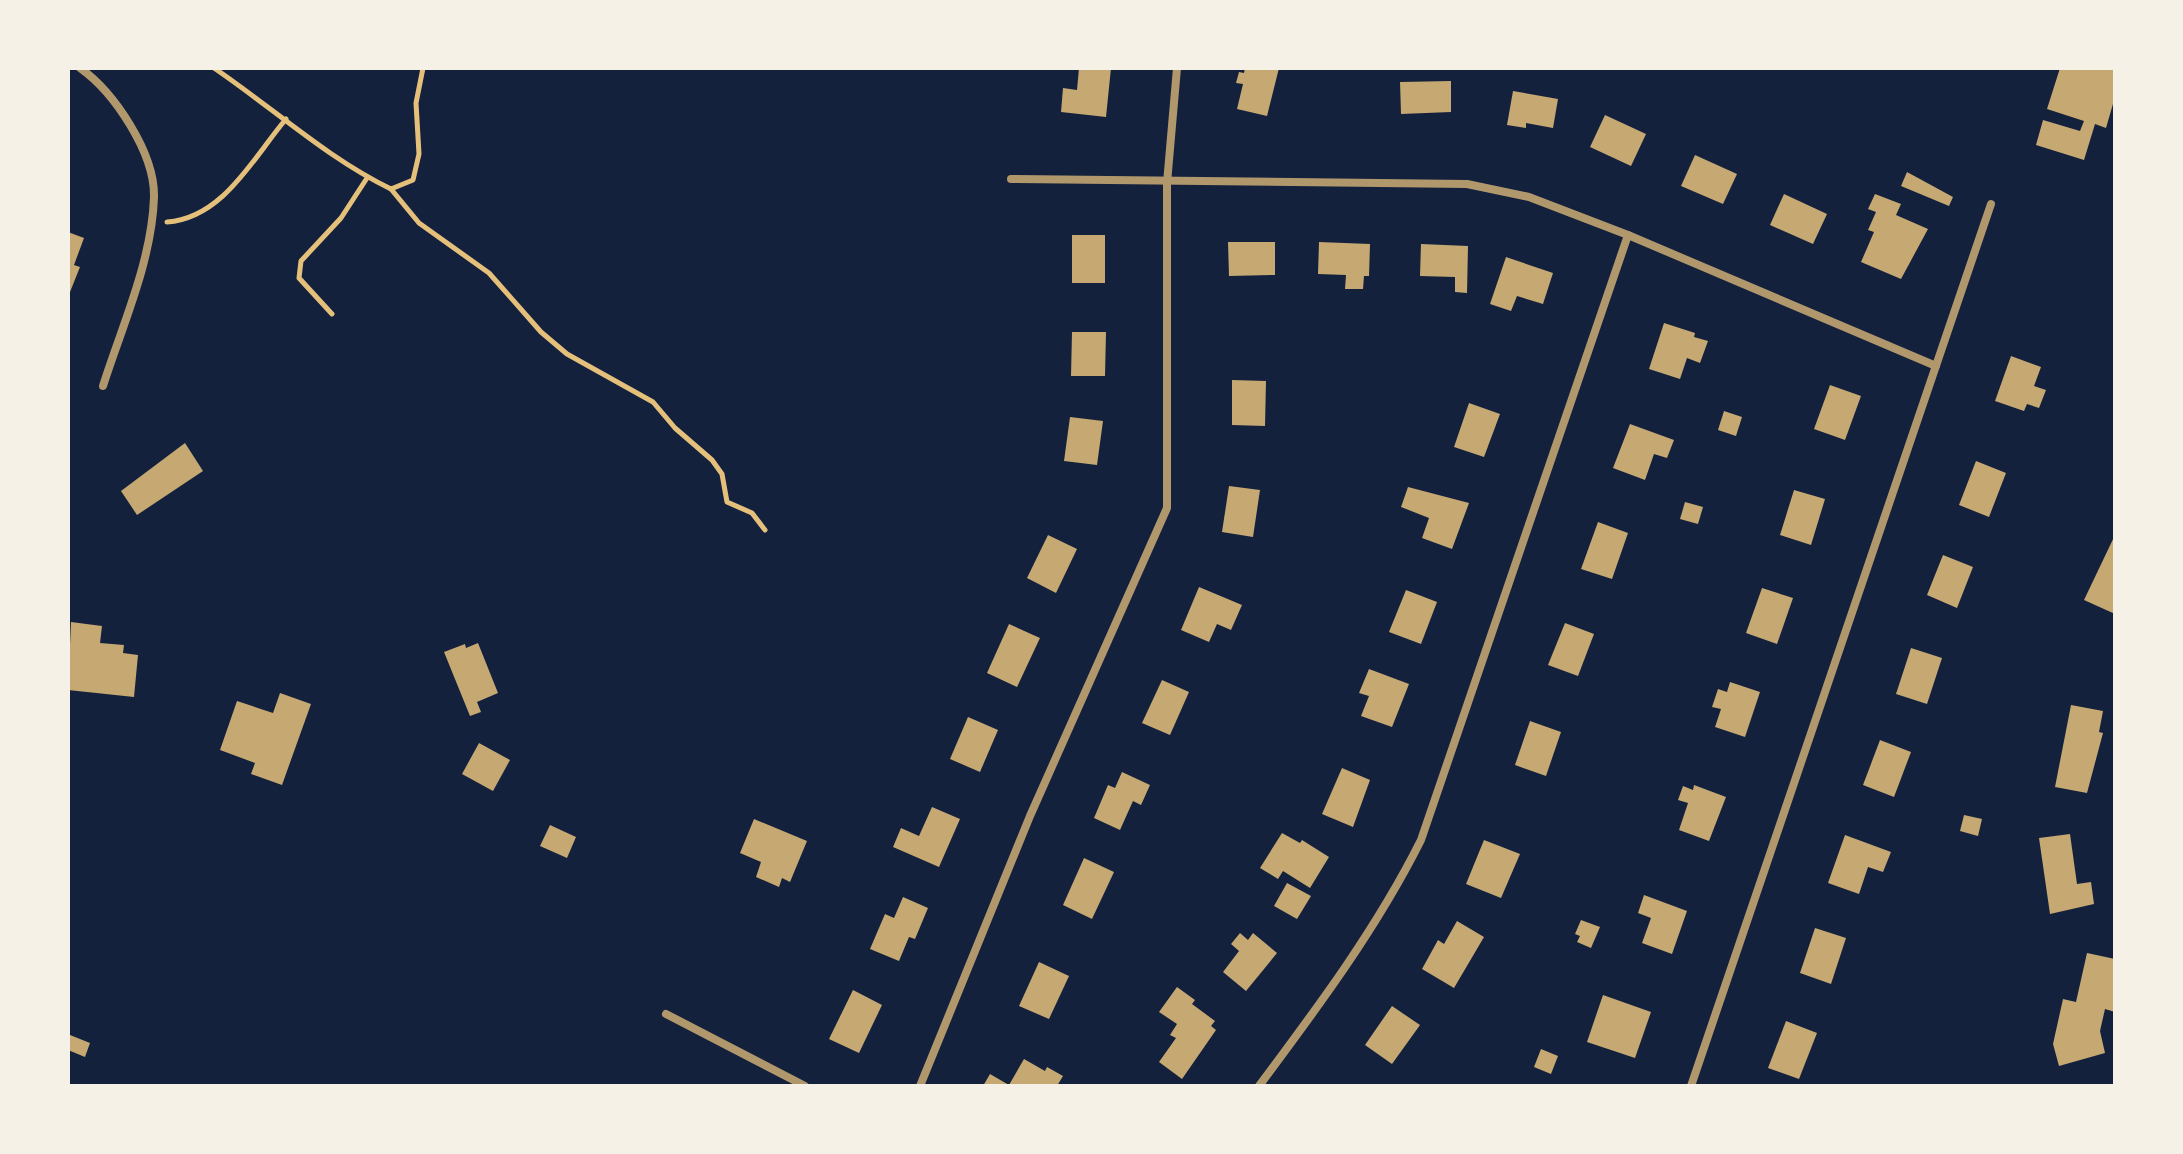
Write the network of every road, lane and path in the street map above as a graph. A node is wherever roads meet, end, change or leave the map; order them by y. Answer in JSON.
{"nodes":[{"id":1,"x":80,"y":68,"type":"edge"},
{"id":2,"x":214,"y":68,"type":"edge"},
{"id":3,"x":423,"y":68,"type":"edge"},
{"id":4,"x":1177,"y":68,"type":"edge"},
{"id":5,"x":286,"y":119,"type":"junction"},
{"id":6,"x":367,"y":178,"type":"junction"},
{"id":7,"x":1011,"y":179,"type":"dead end"},
{"id":8,"x":1167,"y":183,"type":"junction"},
{"id":9,"x":391,"y":189,"type":"junction"},
{"id":10,"x":1991,"y":204,"type":"dead end"},
{"id":11,"x":188,"y":218,"type":"dead end"},
{"id":12,"x":1628,"y":235,"type":"junction"},
{"id":13,"x":332,"y":314,"type":"dead end"},
{"id":14,"x":1936,"y":366,"type":"junction"},
{"id":15,"x":103,"y":386,"type":"dead end"},
{"id":16,"x":765,"y":530,"type":"dead end"},
{"id":17,"x":666,"y":1014,"type":"dead end"},
{"id":18,"x":805,"y":1086,"type":"edge"},
{"id":19,"x":920,"y":1086,"type":"edge"},
{"id":20,"x":1259,"y":1086,"type":"edge"},
{"id":21,"x":1691,"y":1086,"type":"edge"}],
"edges":[{"from":1,"to":15,"type":"street"},
{"from":2,"to":5,"type":"path"},
{"from":3,"to":9,"type":"path"},
{"from":4,"to":8,"type":"street"},
{"from":5,"to":6,"type":"path"},
{"from":5,"to":11,"type":"path"},
{"from":6,"to":9,"type":"path"},
{"from":6,"to":13,"type":"path"},
{"from":7,"to":8,"type":"street"},
{"from":8,"to":12,"type":"street"},
{"from":8,"to":19,"type":"street"},
{"from":9,"to":16,"type":"path"},
{"from":10,"to":14,"type":"street"},
{"from":12,"to":14,"type":"street"},
{"from":12,"to":20,"type":"street"},
{"from":14,"to":21,"type":"street"},
{"from":17,"to":18,"type":"street"}]}
